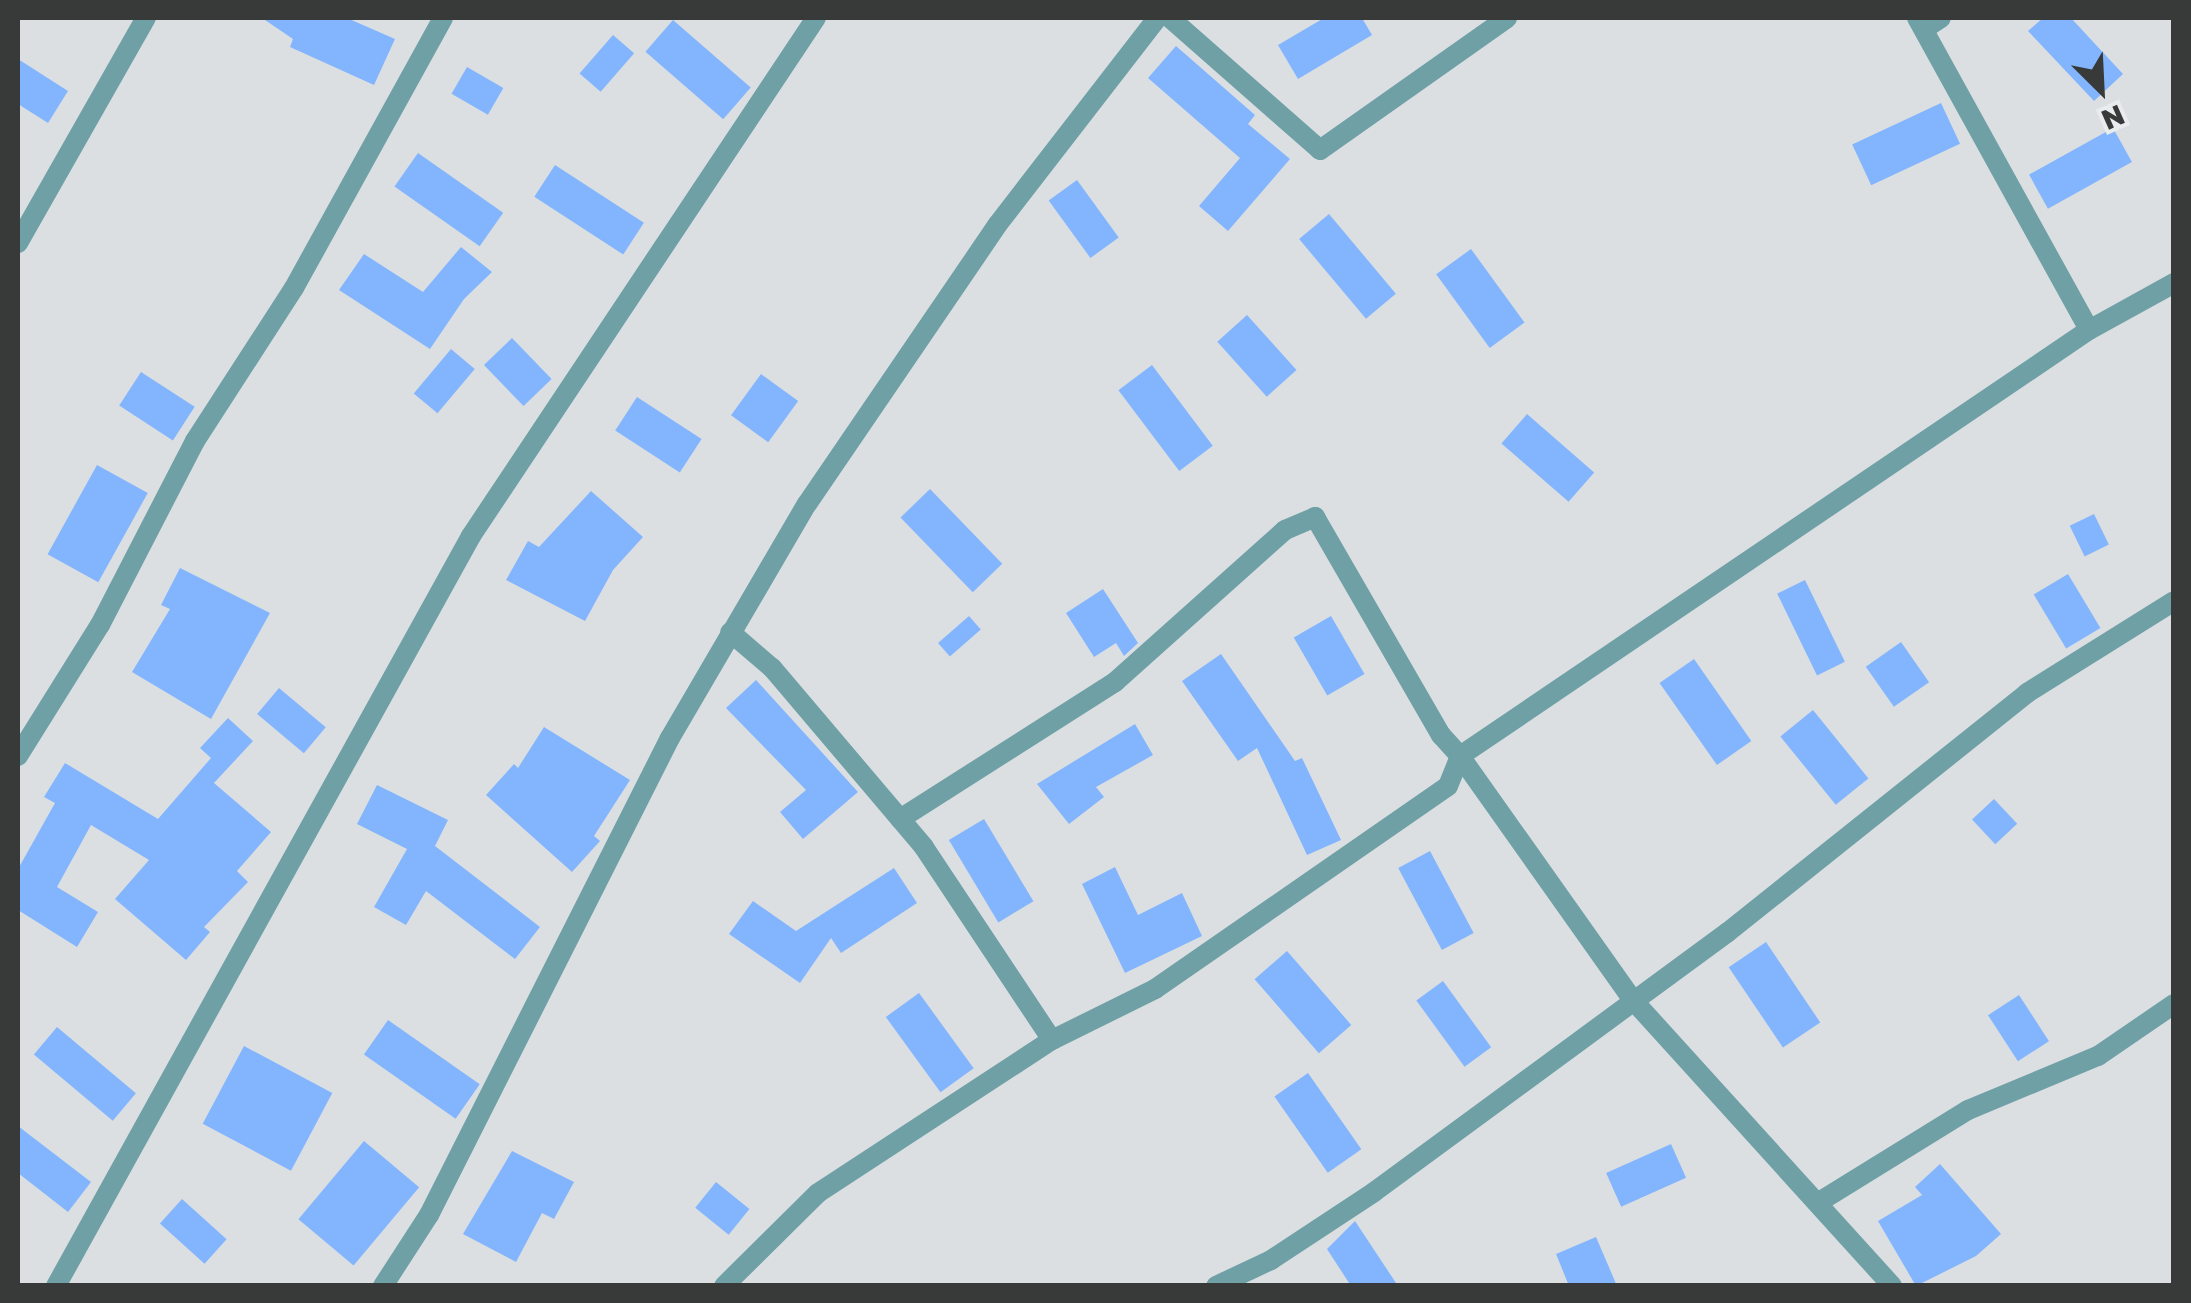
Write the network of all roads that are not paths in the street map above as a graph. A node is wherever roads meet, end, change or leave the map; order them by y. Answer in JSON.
{"nodes":[{"id":1,"x":146,"y":18,"type":"edge"},
{"id":2,"x":442,"y":18,"type":"edge"},
{"id":3,"x":816,"y":18,"type":"edge"},
{"id":4,"x":1157,"y":18,"type":"edge"},
{"id":5,"x":1170,"y":18,"type":"edge"},
{"id":6,"x":1506,"y":18,"type":"edge"},
{"id":7,"x":1927,"y":21,"type":"edge"},
{"id":8,"x":18,"y":243,"type":"edge"},
{"id":9,"x":2174,"y":283,"type":"edge"},
{"id":10,"x":2089,"y":330,"type":"junction"},
{"id":11,"x":2174,"y":602,"type":"edge"},
{"id":12,"x":730,"y":632,"type":"junction"},
{"id":13,"x":18,"y":756,"type":"edge"},
{"id":14,"x":1460,"y":756,"type":"junction"},
{"id":15,"x":900,"y":818,"type":"junction"},
{"id":16,"x":1632,"y":999,"type":"junction"},
{"id":17,"x":2174,"y":1004,"type":"edge"},
{"id":18,"x":1052,"y":1040,"type":"junction"},
{"id":19,"x":1819,"y":1202,"type":"junction"},
{"id":20,"x":56,"y":1286,"type":"edge"},
{"id":21,"x":382,"y":1286,"type":"edge"},
{"id":22,"x":724,"y":1286,"type":"edge"},
{"id":23,"x":1216,"y":1286,"type":"edge"},
{"id":24,"x":1892,"y":1286,"type":"edge"}],
"edges":[{"from":1,"to":8,"type":"street"},
{"from":2,"to":13,"type":"street"},
{"from":3,"to":20,"type":"street"},
{"from":4,"to":12,"type":"street"},
{"from":5,"to":6,"type":"street"},
{"from":7,"to":10,"type":"street"},
{"from":9,"to":10,"type":"street"},
{"from":10,"to":14,"type":"street"},
{"from":11,"to":16,"type":"street"},
{"from":12,"to":15,"type":"street"},
{"from":12,"to":21,"type":"street"},
{"from":14,"to":15,"type":"street"},
{"from":14,"to":16,"type":"street"},
{"from":14,"to":18,"type":"street"},
{"from":15,"to":18,"type":"street"},
{"from":16,"to":19,"type":"street"},
{"from":16,"to":23,"type":"street"},
{"from":17,"to":19,"type":"street"},
{"from":18,"to":22,"type":"street"},
{"from":19,"to":24,"type":"street"}]}
